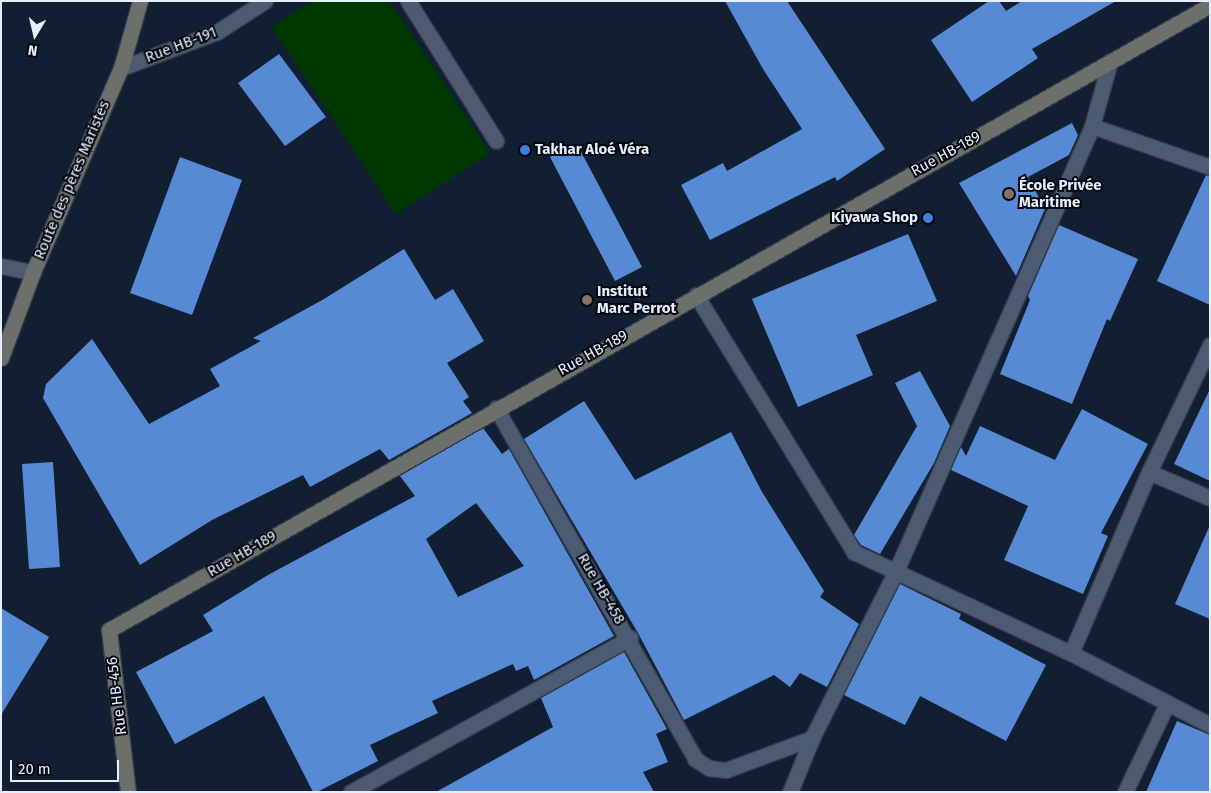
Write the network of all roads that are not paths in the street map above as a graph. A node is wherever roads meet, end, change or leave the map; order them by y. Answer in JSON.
{"nodes":[{"id":1,"x":140,"y":1,"type":"edge"},
{"id":2,"x":265,"y":1,"type":"edge"},
{"id":3,"x":408,"y":1,"type":"edge"},
{"id":4,"x":1210,"y":5,"type":"edge"},
{"id":5,"x":1110,"y":61,"type":"junction"},
{"id":6,"x":120,"y":68,"type":"junction"},
{"id":7,"x":1092,"y":126,"type":"junction"},
{"id":8,"x":496,"y":141,"type":"dead end"},
{"id":9,"x":1210,"y":166,"type":"edge"},
{"id":10,"x":1,"y":266,"type":"edge"},
{"id":11,"x":33,"y":272,"type":"junction"},
{"id":12,"x":696,"y":295,"type":"junction"},
{"id":13,"x":1210,"y":345,"type":"edge"},
{"id":14,"x":1,"y":358,"type":"edge"},
{"id":15,"x":496,"y":408,"type":"junction"},
{"id":16,"x":1149,"y":472,"type":"junction"},
{"id":17,"x":1210,"y":498,"type":"edge"},
{"id":18,"x":896,"y":571,"type":"junction"},
{"id":19,"x":109,"y":630,"type":"joint"},
{"id":20,"x":630,"y":638,"type":"junction"},
{"id":21,"x":1071,"y":653,"type":"junction"},
{"id":22,"x":1166,"y":706,"type":"junction"},
{"id":23,"x":1210,"y":725,"type":"edge"},
{"id":24,"x":812,"y":738,"type":"junction"},
{"id":25,"x":128,"y":792,"type":"edge"},
{"id":26,"x":351,"y":792,"type":"edge"},
{"id":27,"x":790,"y":792,"type":"edge"},
{"id":28,"x":1124,"y":792,"type":"edge"}],
"edges":[{"from":1,"to":6,"type":"street","name":"Route des pères Maristes"},
{"from":2,"to":6,"type":"street","name":"Rue HB-191"},
{"from":3,"to":8,"type":"street"},
{"from":4,"to":5,"type":"street","name":"Rue HB-189"},
{"from":5,"to":7,"type":"street"},
{"from":5,"to":12,"type":"street","name":"Rue HB-189"},
{"from":6,"to":11,"type":"street","name":"Route des pères Maristes"},
{"from":7,"to":9,"type":"street"},
{"from":7,"to":18,"type":"street"},
{"from":10,"to":11,"type":"street"},
{"from":11,"to":14,"type":"street","name":"Route des pères Maristes"},
{"from":12,"to":15,"type":"street","name":"Rue HB-189"},
{"from":12,"to":18,"type":"street"},
{"from":13,"to":16,"type":"street"},
{"from":15,"to":19,"type":"street","name":"Rue HB-189"},
{"from":15,"to":20,"type":"street","name":"Rue HB-458"},
{"from":16,"to":17,"type":"street"},
{"from":16,"to":21,"type":"street"},
{"from":18,"to":21,"type":"street"},
{"from":18,"to":24,"type":"street"},
{"from":19,"to":25,"type":"street","name":"Rue HB-456"},
{"from":20,"to":24,"type":"street","name":"Rue HB-458"},
{"from":20,"to":26,"type":"street"},
{"from":21,"to":22,"type":"street"},
{"from":22,"to":23,"type":"street"},
{"from":22,"to":28,"type":"street"},
{"from":24,"to":27,"type":"street"}]}
